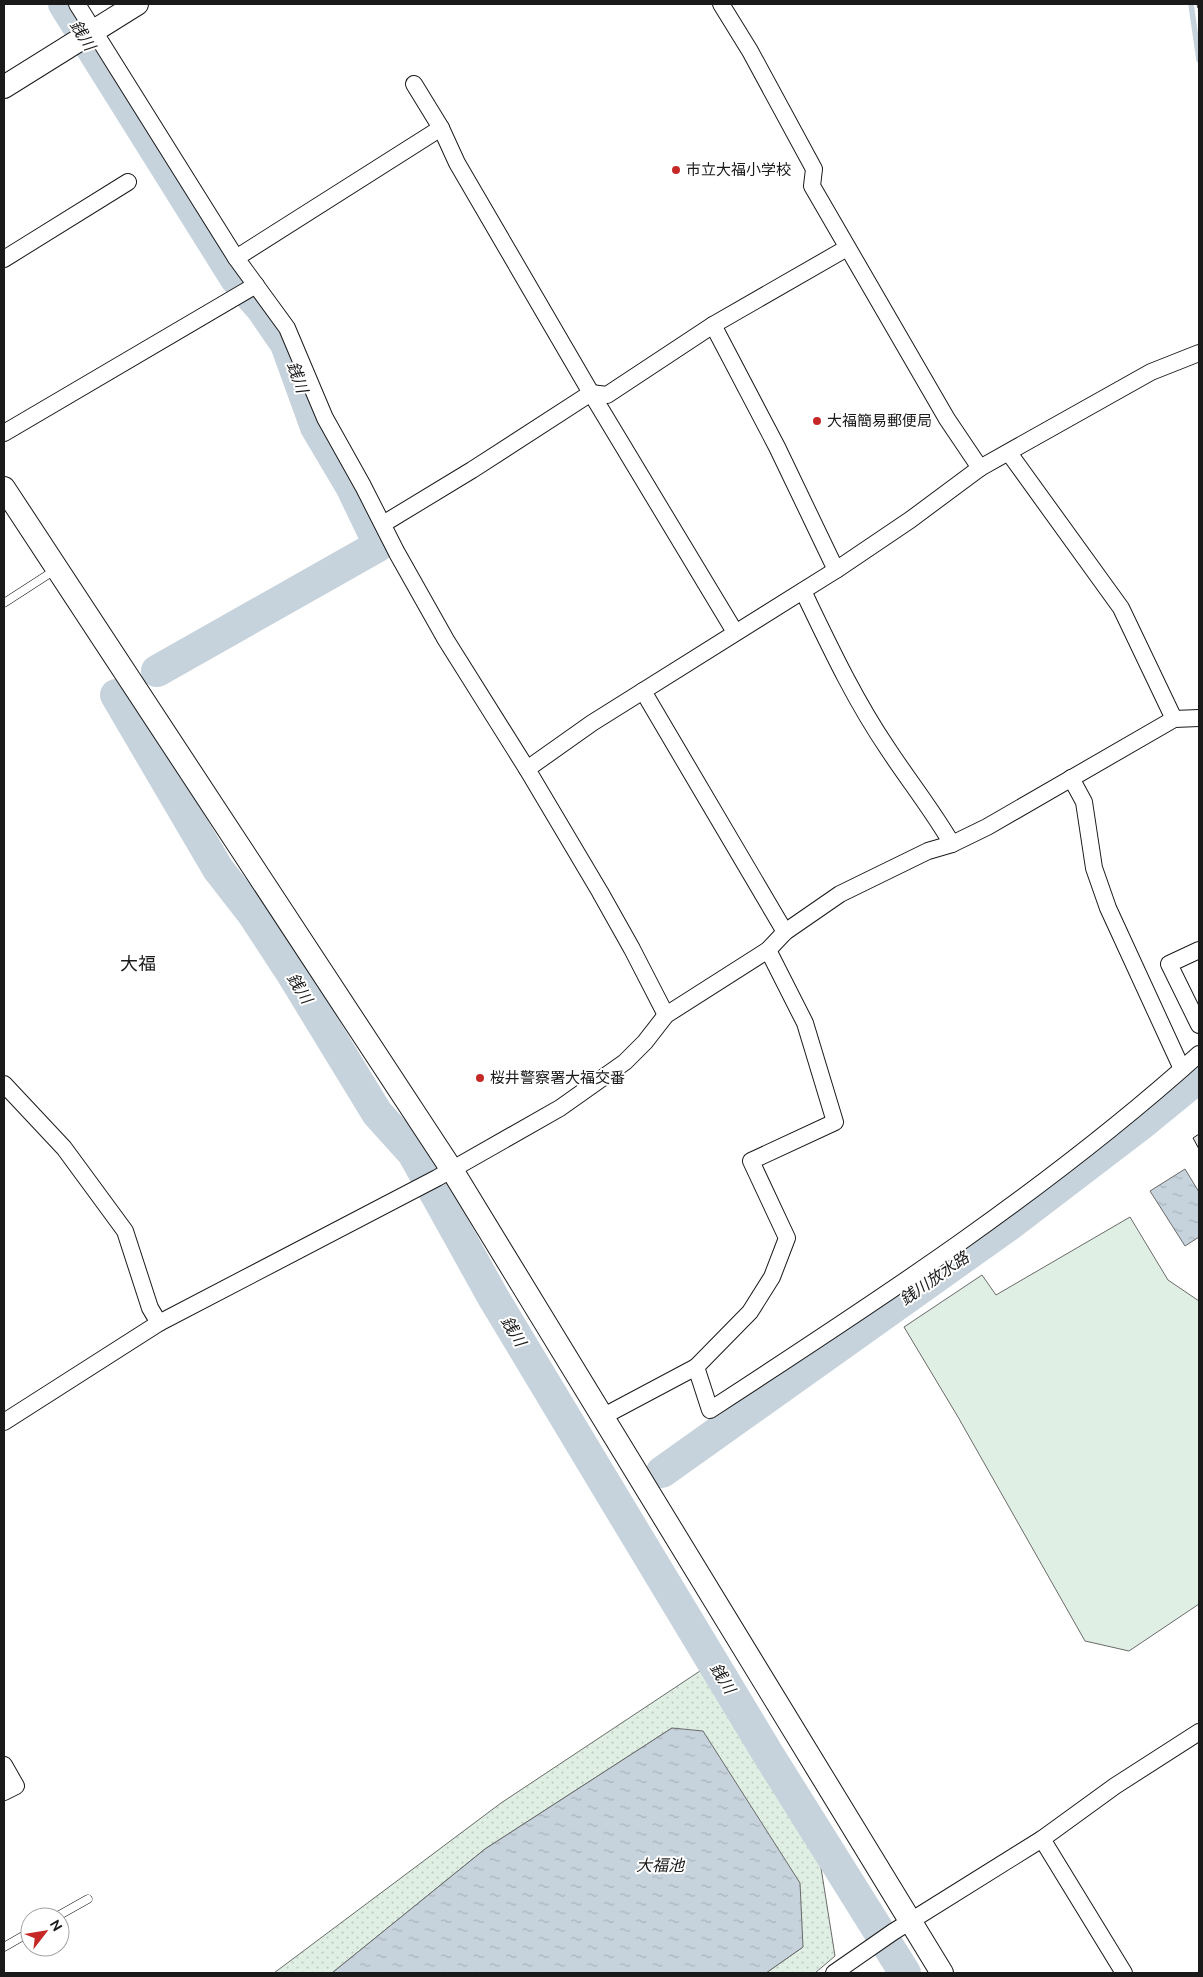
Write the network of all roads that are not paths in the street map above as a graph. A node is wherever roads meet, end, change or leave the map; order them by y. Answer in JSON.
{"nodes":[{"id":1,"x":77,"y":4,"type":"edge"},
{"id":2,"x":136,"y":4,"type":"edge"},
{"id":3,"x":721,"y":4,"type":"edge"},
{"id":4,"x":86,"y":35,"type":"junction"},
{"id":5,"x":414,"y":84,"type":"dead end"},
{"id":6,"x":4,"y":87,"type":"edge"},
{"id":7,"x":441,"y":128,"type":"junction"},
{"id":8,"x":128,"y":182,"type":"dead end"},
{"id":9,"x":847,"y":248,"type":"junction"},
{"id":10,"x":236,"y":258,"type":"junction"},
{"id":11,"x":4,"y":259,"type":"edge"},
{"id":12,"x":256,"y":285,"type":"junction"},
{"id":13,"x":713,"y":325,"type":"junction"},
{"id":14,"x":1199,"y":353,"type":"edge"},
{"id":15,"x":591,"y":394,"type":"junction"},
{"id":16,"x":4,"y":434,"type":"edge"},
{"id":17,"x":1009,"y":452,"type":"junction"},
{"id":18,"x":980,"y":468,"type":"junction"},
{"id":19,"x":4,"y":488,"type":"edge"},
{"id":20,"x":383,"y":524,"type":"junction"},
{"id":21,"x":57,"y":569,"type":"junction"},
{"id":22,"x":836,"y":570,"type":"junction"},
{"id":23,"x":803,"y":591,"type":"junction"},
{"id":24,"x":4,"y":603,"type":"edge"},
{"id":25,"x":735,"y":632,"type":"junction"},
{"id":26,"x":643,"y":691,"type":"junction"},
{"id":27,"x":1199,"y":718,"type":"edge"},
{"id":28,"x":1174,"y":719,"type":"junction"},
{"id":29,"x":527,"y":769,"type":"junction"},
{"id":30,"x":1072,"y":778,"type":"junction"},
{"id":31,"x":952,"y":844,"type":"junction"},
{"id":32,"x":785,"y":932,"type":"junction"},
{"id":33,"x":768,"y":950,"type":"junction"},
{"id":34,"x":1199,"y":950,"type":"edge"},
{"id":35,"x":666,"y":1015,"type":"junction"},
{"id":36,"x":1199,"y":1024,"type":"edge"},
{"id":37,"x":1199,"y":1054,"type":"edge"},
{"id":38,"x":1182,"y":1069,"type":"junction"},
{"id":39,"x":4,"y":1084,"type":"edge"},
{"id":40,"x":445,"y":1174,"type":"junction"},
{"id":41,"x":159,"y":1323,"type":"junction"},
{"id":42,"x":696,"y":1367,"type":"junction"},
{"id":43,"x":602,"y":1417,"type":"junction"},
{"id":44,"x":4,"y":1422,"type":"edge"},
{"id":45,"x":1199,"y":1732,"type":"edge"},
{"id":46,"x":4,"y":1765,"type":"edge"},
{"id":47,"x":4,"y":1792,"type":"edge"},
{"id":48,"x":1042,"y":1840,"type":"junction"},
{"id":49,"x":88,"y":1899,"type":"dead end"},
{"id":50,"x":70,"y":1909,"type":"edge"},
{"id":51,"x":902,"y":1927,"type":"junction"},
{"id":52,"x":20,"y":1937,"type":"edge"},
{"id":53,"x":4,"y":1946,"type":"edge"},
{"id":54,"x":834,"y":1973,"type":"edge"},
{"id":55,"x":942,"y":1973,"type":"edge"},
{"id":56,"x":1124,"y":1973,"type":"edge"}],
"edges":[{"from":1,"to":4,"type":"street"},
{"from":2,"to":4,"type":"street"},
{"from":3,"to":9,"type":"street"},
{"from":4,"to":6,"type":"street"},
{"from":4,"to":10,"type":"street"},
{"from":5,"to":7,"type":"street"},
{"from":7,"to":10,"type":"street"},
{"from":7,"to":15,"type":"street"},
{"from":8,"to":11,"type":"street"},
{"from":9,"to":13,"type":"street"},
{"from":9,"to":18,"type":"street"},
{"from":10,"to":12,"type":"street"},
{"from":12,"to":16,"type":"street"},
{"from":12,"to":20,"type":"street"},
{"from":13,"to":15,"type":"street"},
{"from":13,"to":22,"type":"street"},
{"from":14,"to":17,"type":"street"},
{"from":15,"to":20,"type":"street"},
{"from":15,"to":25,"type":"street"},
{"from":17,"to":18,"type":"street"},
{"from":17,"to":28,"type":"street"},
{"from":18,"to":22,"type":"street"},
{"from":19,"to":21,"type":"street"},
{"from":20,"to":29,"type":"street"},
{"from":21,"to":24,"type":"lane"},
{"from":21,"to":40,"type":"street"},
{"from":22,"to":23,"type":"street"},
{"from":23,"to":25,"type":"street"},
{"from":23,"to":31,"type":"street"},
{"from":25,"to":26,"type":"street"},
{"from":26,"to":29,"type":"street"},
{"from":26,"to":32,"type":"street"},
{"from":27,"to":28,"type":"street"},
{"from":28,"to":30,"type":"street"},
{"from":29,"to":35,"type":"street"},
{"from":30,"to":31,"type":"street"},
{"from":30,"to":38,"type":"street"},
{"from":31,"to":32,"type":"street"},
{"from":32,"to":33,"type":"street"},
{"from":33,"to":35,"type":"street"},
{"from":33,"to":42,"type":"street"},
{"from":34,"to":36,"type":"street"},
{"from":35,"to":40,"type":"street"},
{"from":37,"to":38,"type":"street"},
{"from":38,"to":42,"type":"street"},
{"from":39,"to":41,"type":"street"},
{"from":40,"to":41,"type":"street"},
{"from":40,"to":43,"type":"street"},
{"from":41,"to":44,"type":"street"},
{"from":42,"to":43,"type":"street"},
{"from":43,"to":51,"type":"street"},
{"from":45,"to":48,"type":"street"},
{"from":46,"to":47,"type":"street"},
{"from":48,"to":51,"type":"street"},
{"from":48,"to":56,"type":"street"},
{"from":49,"to":50,"type":"lane"},
{"from":51,"to":54,"type":"street"},
{"from":51,"to":55,"type":"street"},
{"from":52,"to":53,"type":"lane"}]}
